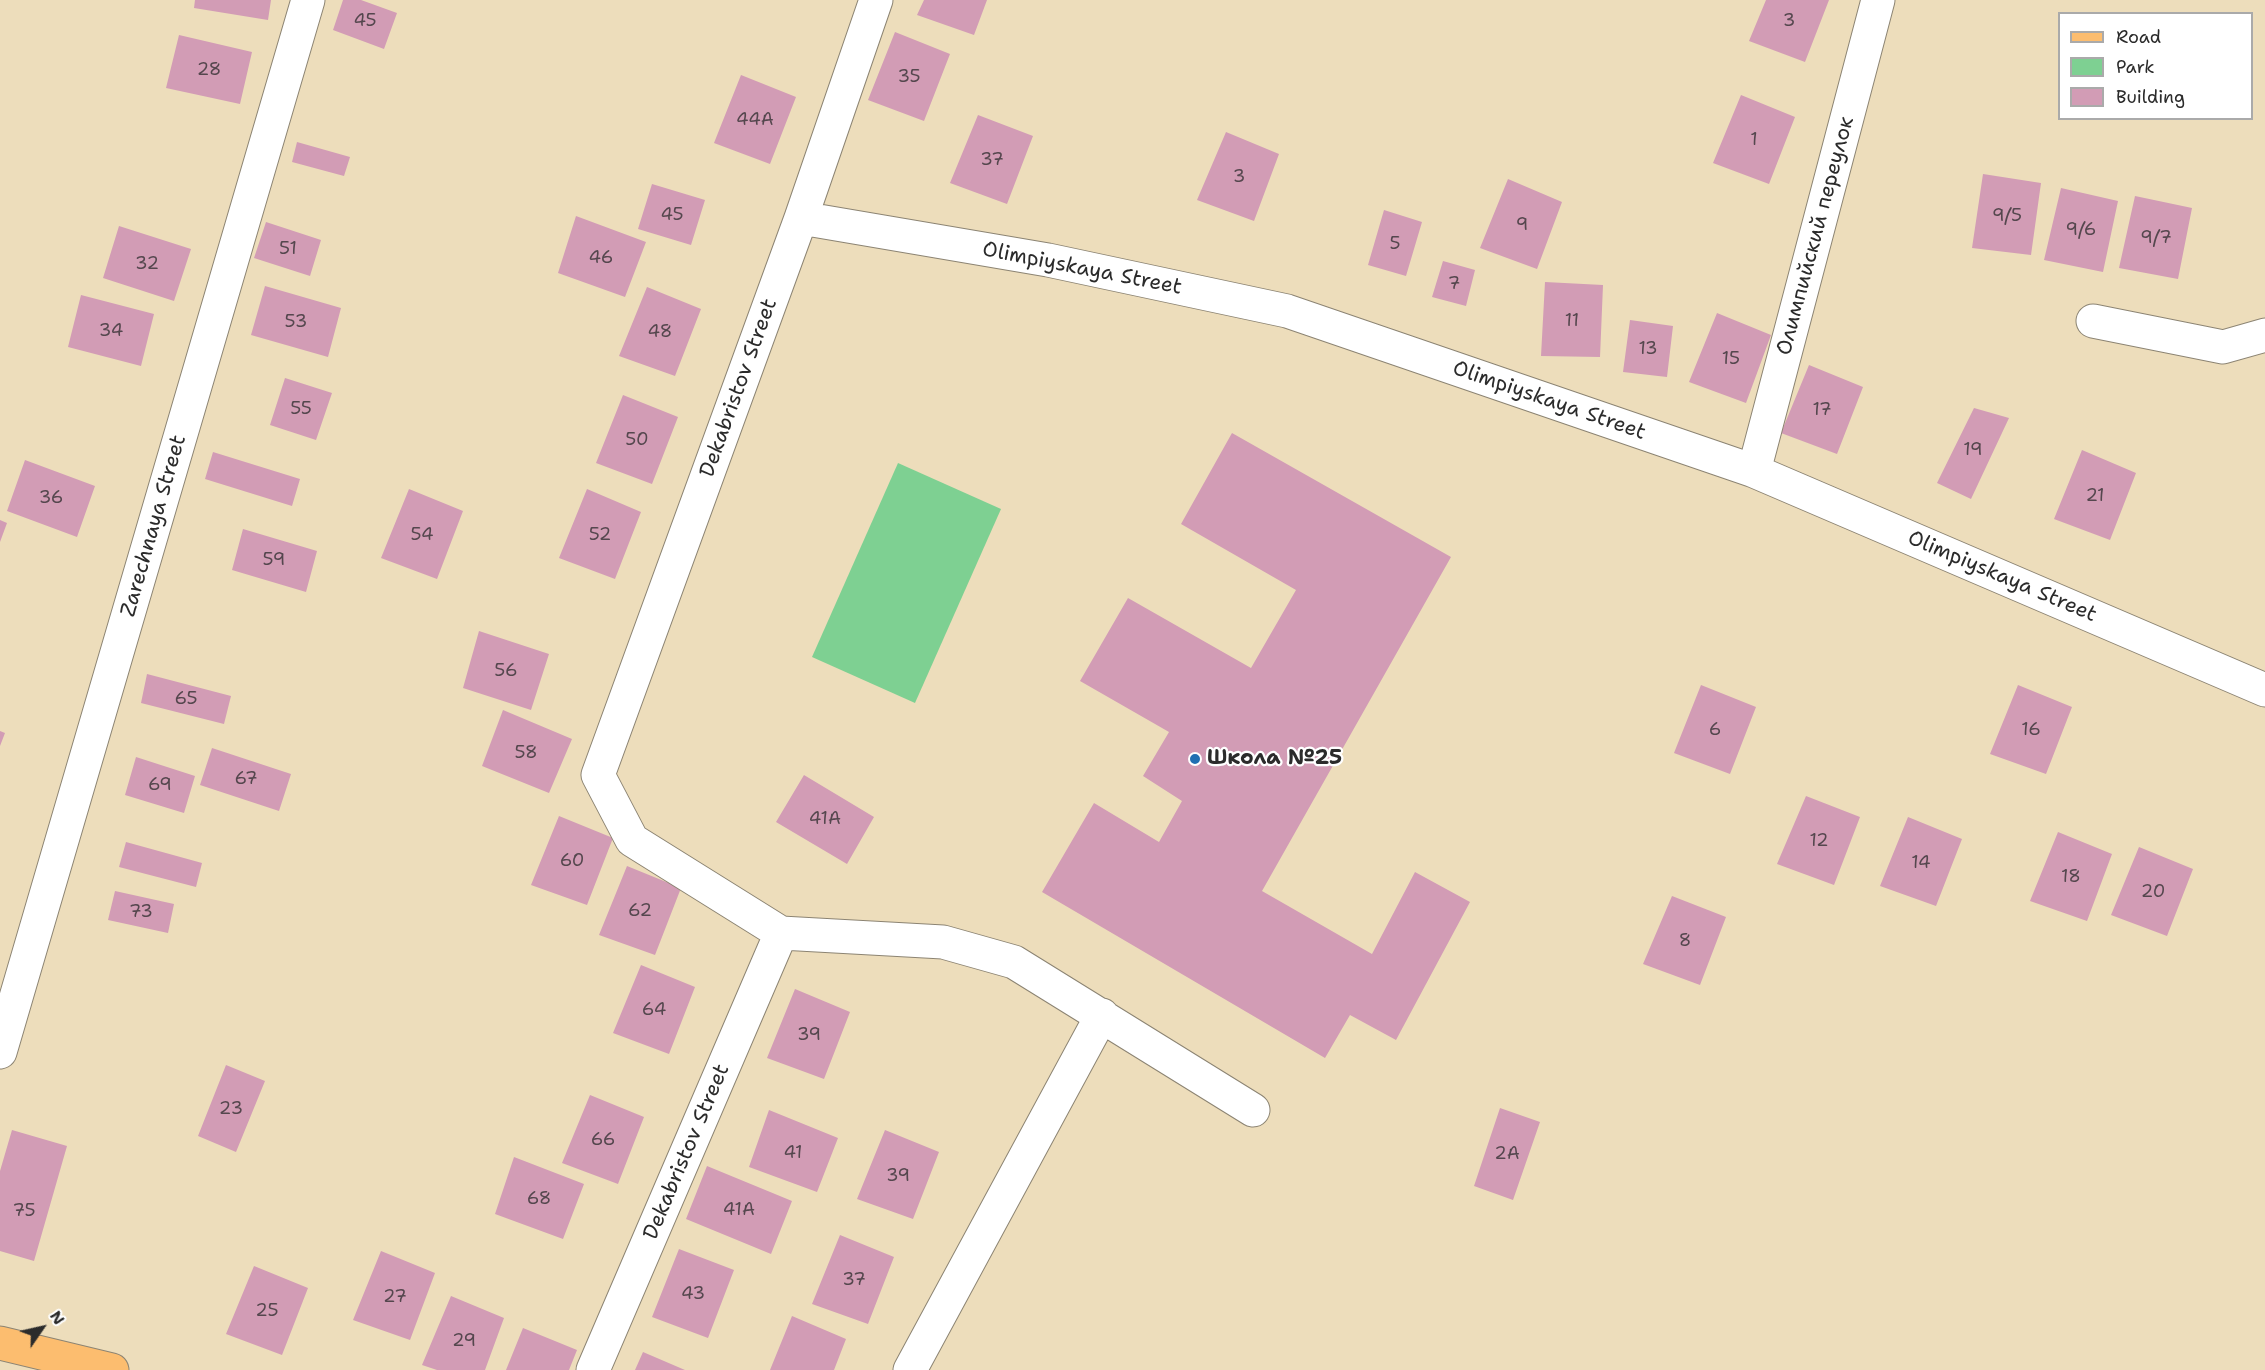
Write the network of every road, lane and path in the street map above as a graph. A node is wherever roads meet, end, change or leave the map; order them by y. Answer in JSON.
{"nodes":[{"id":1,"x":308,"y":0,"type":"edge"},
{"id":2,"x":876,"y":0,"type":"edge"},
{"id":3,"x":1878,"y":0,"type":"edge"},
{"id":4,"x":801,"y":218,"type":"junction"},
{"id":5,"x":2093,"y":321,"type":"dead end"},
{"id":6,"x":2265,"y":335,"type":"edge"},
{"id":7,"x":1754,"y":471,"type":"junction"},
{"id":8,"x":2265,"y":690,"type":"edge"},
{"id":9,"x":781,"y":933,"type":"junction"},
{"id":10,"x":1102,"y":1015,"type":"junction"},
{"id":11,"x":0,"y":1052,"type":"edge"},
{"id":12,"x":1253,"y":1110,"type":"dead end"},
{"id":13,"x":0,"y":1343,"type":"edge"},
{"id":14,"x":112,"y":1370,"type":"edge"},
{"id":15,"x":593,"y":1370,"type":"edge"},
{"id":16,"x":910,"y":1370,"type":"edge"}],
"edges":[{"from":1,"to":11,"type":"street","name":"Zarechnaya Street"},
{"from":2,"to":4,"type":"street","name":"Dekabristov Street"},
{"from":3,"to":7,"type":"street","name":"Олимпийский переулок"},
{"from":4,"to":7,"type":"street","name":"Olimpiyskaya Street"},
{"from":4,"to":9,"type":"street","name":"Dekabristov Street"},
{"from":5,"to":6,"type":"street"},
{"from":7,"to":8,"type":"street","name":"Olimpiyskaya Street"},
{"from":9,"to":10,"type":"street"},
{"from":9,"to":15,"type":"street","name":"Dekabristov Street"},
{"from":10,"to":12,"type":"street"},
{"from":10,"to":16,"type":"street"},
{"from":13,"to":14,"type":"main road"}]}
